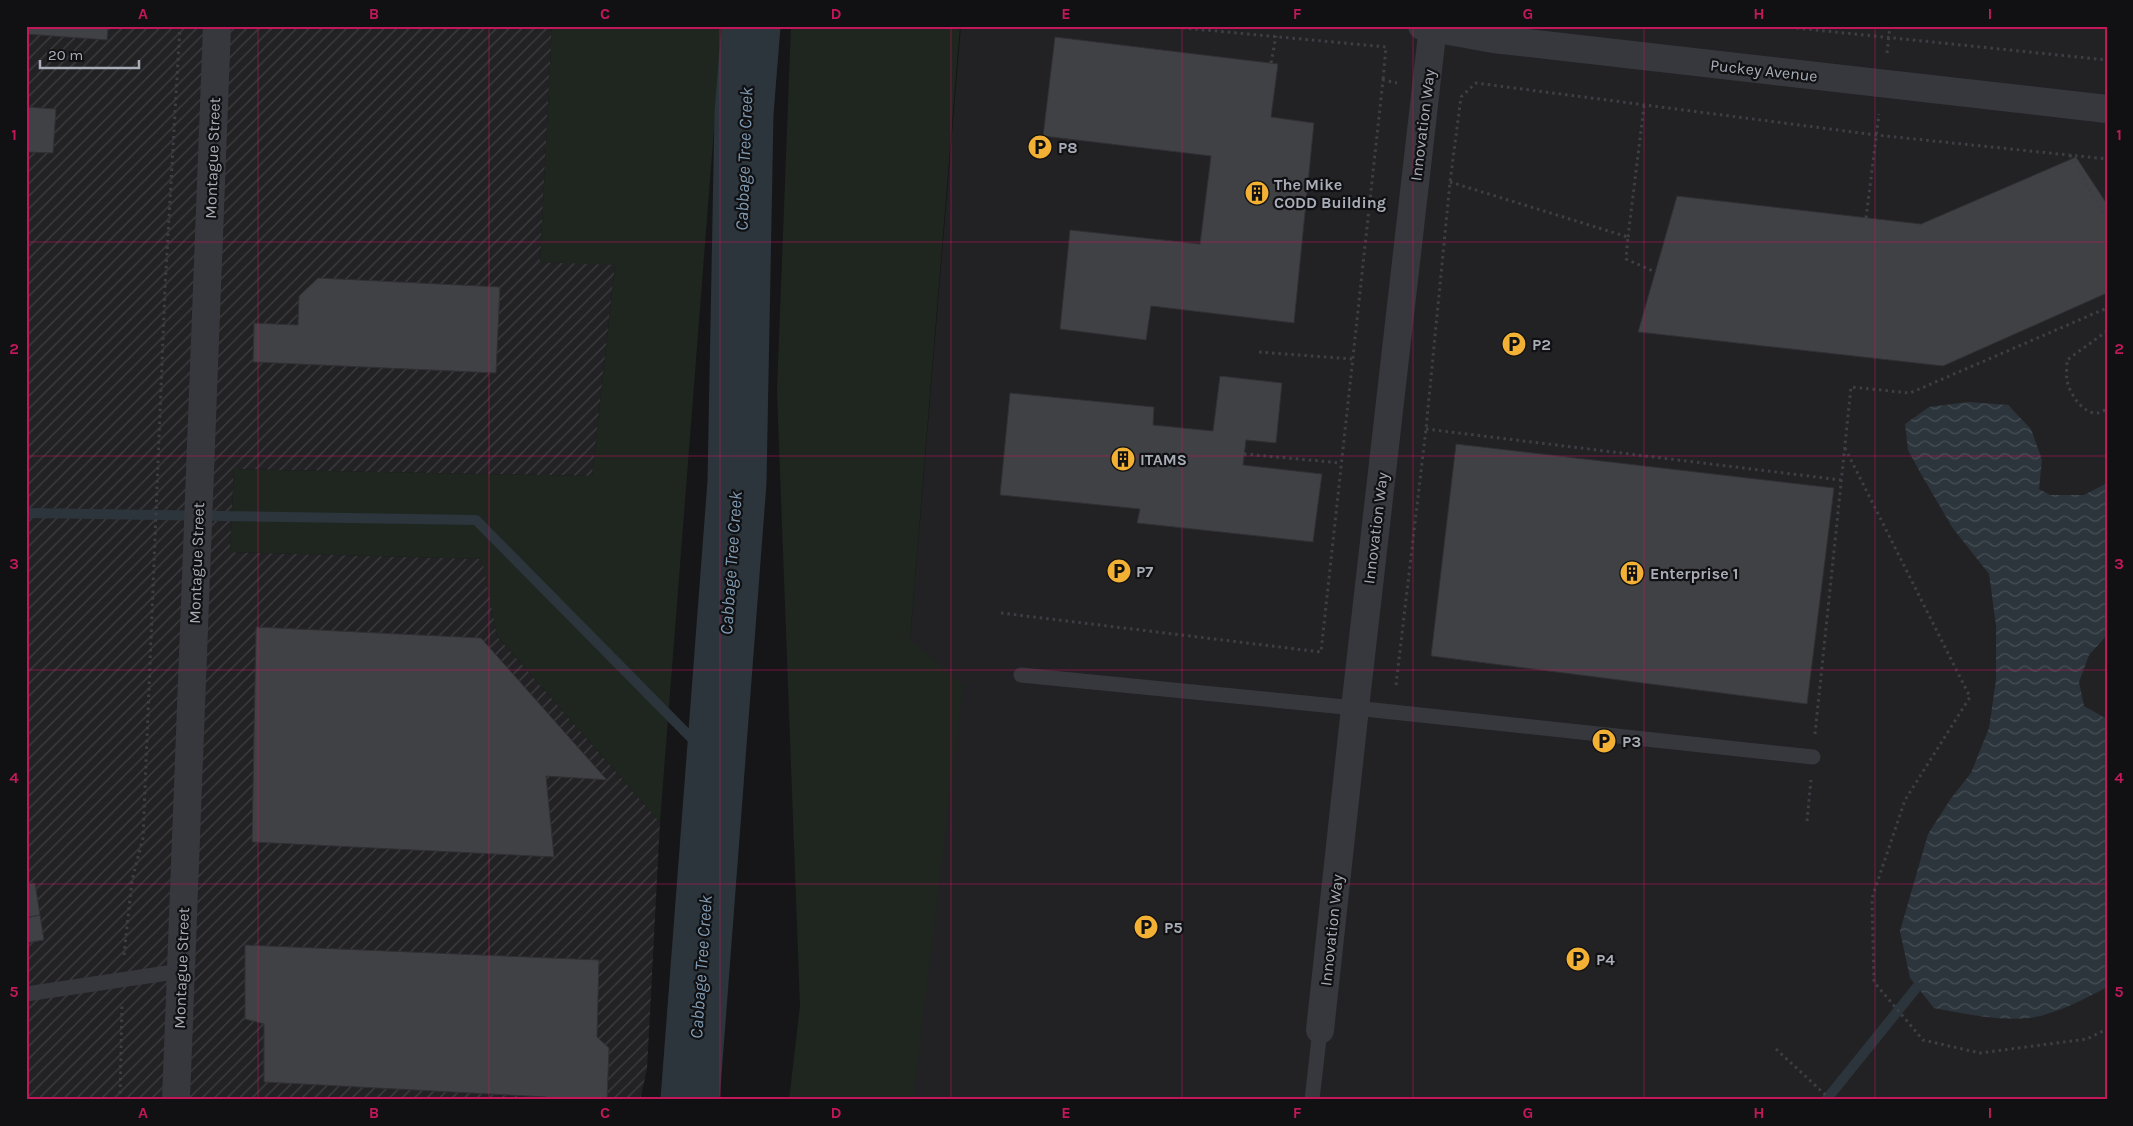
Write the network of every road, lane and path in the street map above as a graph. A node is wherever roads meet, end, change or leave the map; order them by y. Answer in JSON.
{"nodes":[{"id":1,"x":180,"y":26,"type":"edge"},
{"id":2,"x":217,"y":26,"type":"edge"},
{"id":3,"x":1163,"y":26,"type":"edge"},
{"id":4,"x":1777,"y":26,"type":"edge"},
{"id":5,"x":1890,"y":26,"type":"edge"},
{"id":6,"x":1429,"y":27,"type":"edge"},
{"id":7,"x":1276,"y":36,"type":"junction"},
{"id":8,"x":1888,"y":39,"type":"junction"},
{"id":9,"x":2107,"y":60,"type":"edge"},
{"id":10,"x":1271,"y":63,"type":"dead end"},
{"id":11,"x":1383,"y":80,"type":"junction"},
{"id":12,"x":1883,"y":84,"type":"junction"},
{"id":13,"x":1426,"y":90,"type":"junction"},
{"id":14,"x":1461,"y":97,"type":"junction"},
{"id":15,"x":1644,"y":106,"type":"junction"},
{"id":16,"x":2107,"y":109,"type":"edge"},
{"id":17,"x":1876,"y":135,"type":"junction"},
{"id":18,"x":2070,"y":154,"type":"junction"},
{"id":19,"x":2107,"y":159,"type":"edge"},
{"id":20,"x":1450,"y":182,"type":"junction"},
{"id":21,"x":1866,"y":218,"type":"dead end"},
{"id":22,"x":2107,"y":220,"type":"edge"},
{"id":23,"x":1628,"y":238,"type":"junction"},
{"id":24,"x":1655,"y":272,"type":"dead end"},
{"id":25,"x":2107,"y":308,"type":"edge"},
{"id":26,"x":2107,"y":331,"type":"edge"},
{"id":27,"x":1259,"y":352,"type":"dead end"},
{"id":28,"x":1352,"y":359,"type":"junction"},
{"id":29,"x":2107,"y":408,"type":"edge"},
{"id":30,"x":1426,"y":428,"type":"junction"},
{"id":31,"x":1845,"y":448,"type":"junction"},
{"id":32,"x":1244,"y":454,"type":"dead end"},
{"id":33,"x":1341,"y":464,"type":"junction"},
{"id":34,"x":1841,"y":480,"type":"junction"},
{"id":35,"x":1001,"y":613,"type":"dead end"},
{"id":36,"x":1021,"y":675,"type":"dead end"},
{"id":37,"x":1396,"y":685,"type":"dead end"},
{"id":38,"x":1355,"y":708,"type":"junction"},
{"id":39,"x":1813,"y":757,"type":"junction"},
{"id":40,"x":1807,"y":821,"type":"dead end"},
{"id":41,"x":181,"y":971,"type":"junction"},
{"id":42,"x":122,"y":980,"type":"junction"},
{"id":43,"x":26,"y":994,"type":"edge"},
{"id":44,"x":2107,"y":1029,"type":"edge"},
{"id":45,"x":1320,"y":1030,"type":"joint"},
{"id":46,"x":1776,"y":1049,"type":"dead end"},
{"id":47,"x":120,"y":1100,"type":"edge"},
{"id":48,"x":176,"y":1100,"type":"edge"},
{"id":49,"x":1312,"y":1100,"type":"edge"},
{"id":50,"x":1831,"y":1100,"type":"edge"}],
"edges":[{"from":1,"to":42,"type":"path"},
{"from":2,"to":41,"type":"street","name":"Montague Street"},
{"from":3,"to":7,"type":"path"},
{"from":4,"to":8,"type":"path"},
{"from":5,"to":8,"type":"path"},
{"from":6,"to":12,"type":"street","name":"Puckey Avenue"},
{"from":6,"to":13,"type":"street","name":"Innovation Way"},
{"from":7,"to":10,"type":"path"},
{"from":7,"to":11,"type":"path"},
{"from":8,"to":9,"type":"path"},
{"from":8,"to":12,"type":"path"},
{"from":11,"to":13,"type":"path"},
{"from":11,"to":28,"type":"path"},
{"from":12,"to":16,"type":"street","name":"Puckey Avenue"},
{"from":12,"to":17,"type":"path"},
{"from":13,"to":14,"type":"path"},
{"from":13,"to":38,"type":"street","name":"Innovation Way"},
{"from":14,"to":15,"type":"path"},
{"from":14,"to":20,"type":"path"},
{"from":15,"to":17,"type":"path"},
{"from":15,"to":23,"type":"path"},
{"from":17,"to":18,"type":"path"},
{"from":17,"to":21,"type":"path"},
{"from":18,"to":19,"type":"path"},
{"from":18,"to":22,"type":"path"},
{"from":20,"to":23,"type":"path"},
{"from":20,"to":30,"type":"path"},
{"from":23,"to":24,"type":"path"},
{"from":25,"to":31,"type":"path"},
{"from":26,"to":29,"type":"path"},
{"from":27,"to":28,"type":"path"},
{"from":28,"to":33,"type":"path"},
{"from":30,"to":34,"type":"path"},
{"from":30,"to":37,"type":"path"},
{"from":31,"to":34,"type":"path"},
{"from":31,"to":44,"type":"path"},
{"from":32,"to":33,"type":"path"},
{"from":33,"to":35,"type":"path"},
{"from":34,"to":39,"type":"path"},
{"from":36,"to":38,"type":"lane"},
{"from":38,"to":39,"type":"lane"},
{"from":38,"to":45,"type":"street","name":"Innovation Way"},
{"from":39,"to":40,"type":"path"},
{"from":41,"to":42,"type":"lane"},
{"from":41,"to":48,"type":"street","name":"Montague Street"},
{"from":42,"to":43,"type":"lane"},
{"from":42,"to":47,"type":"path"},
{"from":45,"to":49,"type":"lane"},
{"from":46,"to":50,"type":"path"}]}
